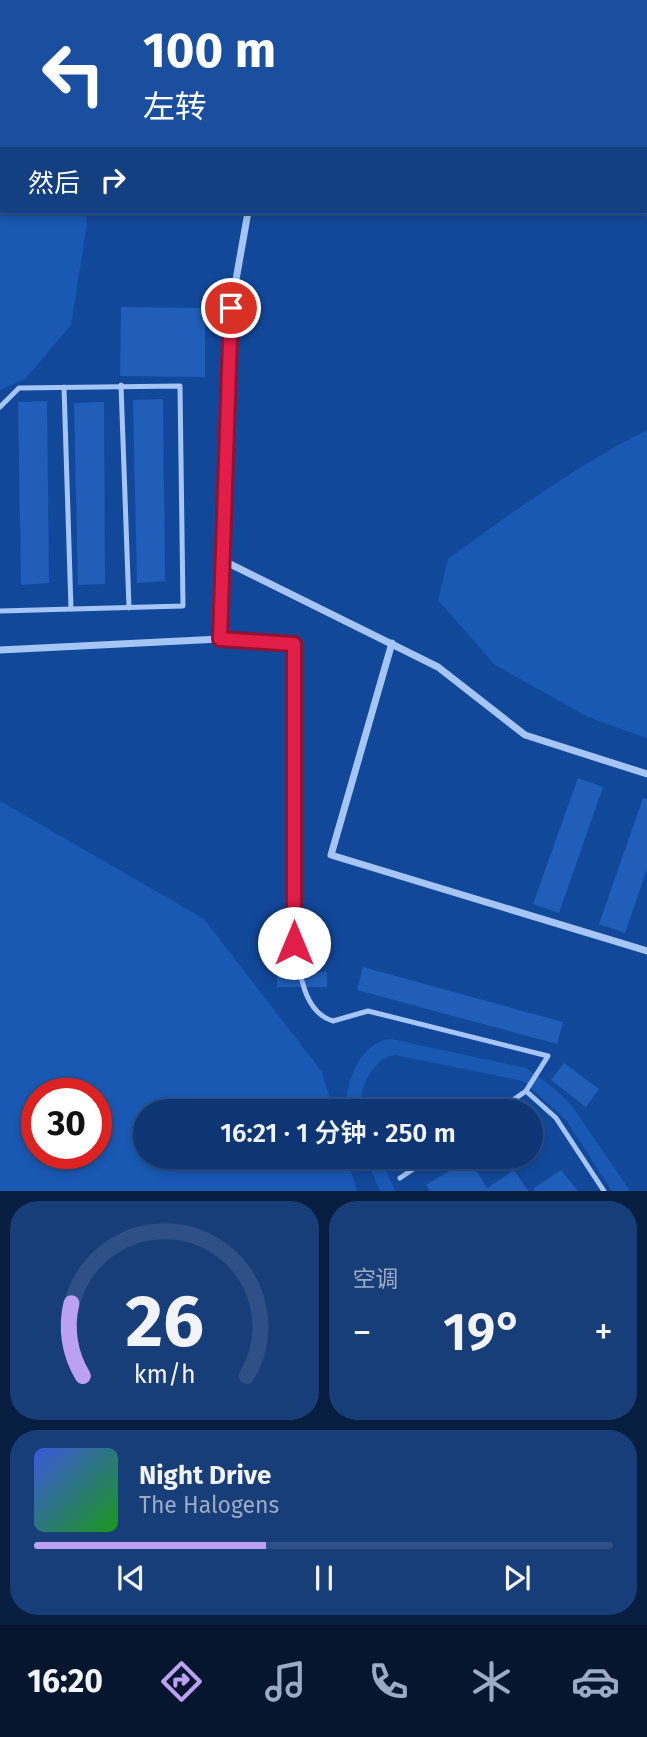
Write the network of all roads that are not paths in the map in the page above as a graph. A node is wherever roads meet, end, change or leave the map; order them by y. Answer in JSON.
{"nodes":[{"id":1,"x":248,"y":214,"type":"edge"},
{"id":2,"x":121,"y":385,"type":"junction"},
{"id":3,"x":64,"y":387,"type":"junction"},
{"id":4,"x":0,"y":407,"type":"edge"},
{"id":5,"x":222,"y":560,"type":"junction"},
{"id":6,"x":129,"y":608,"type":"junction"},
{"id":7,"x":71,"y":609,"type":"junction"},
{"id":8,"x":0,"y":611,"type":"edge"},
{"id":9,"x":220,"y":639,"type":"junction"},
{"id":10,"x":392,"y":643,"type":"junction"},
{"id":11,"x":0,"y":650,"type":"edge"},
{"id":12,"x":647,"y":774,"type":"edge"},
{"id":13,"x":294,"y":943,"type":"joint"},
{"id":14,"x":647,"y":951,"type":"edge"},
{"id":15,"x":526,"y":1091,"type":"junction"},
{"id":16,"x":514,"y":1099,"type":"edge"},
{"id":17,"x":413,"y":1169,"type":"edge"},
{"id":18,"x":400,"y":1178,"type":"dead end"},
{"id":19,"x":604,"y":1191,"type":"edge"}],
"edges":[{"from":1,"to":5,"type":"street"},
{"from":2,"to":3,"type":"lane"},
{"from":2,"to":6,"type":"lane"},
{"from":2,"to":6,"type":"lane"},
{"from":3,"to":4,"type":"lane"},
{"from":3,"to":7,"type":"lane"},
{"from":5,"to":9,"type":"street"},
{"from":5,"to":10,"type":"street"},
{"from":6,"to":7,"type":"lane"},
{"from":7,"to":8,"type":"lane"},
{"from":9,"to":11,"type":"street"},
{"from":9,"to":13,"type":"street"},
{"from":10,"to":12,"type":"street"},
{"from":10,"to":14,"type":"street"},
{"from":13,"to":15,"type":"lane"},
{"from":15,"to":16,"type":"lane"},
{"from":15,"to":19,"type":"lane"},
{"from":17,"to":18,"type":"lane"}]}
